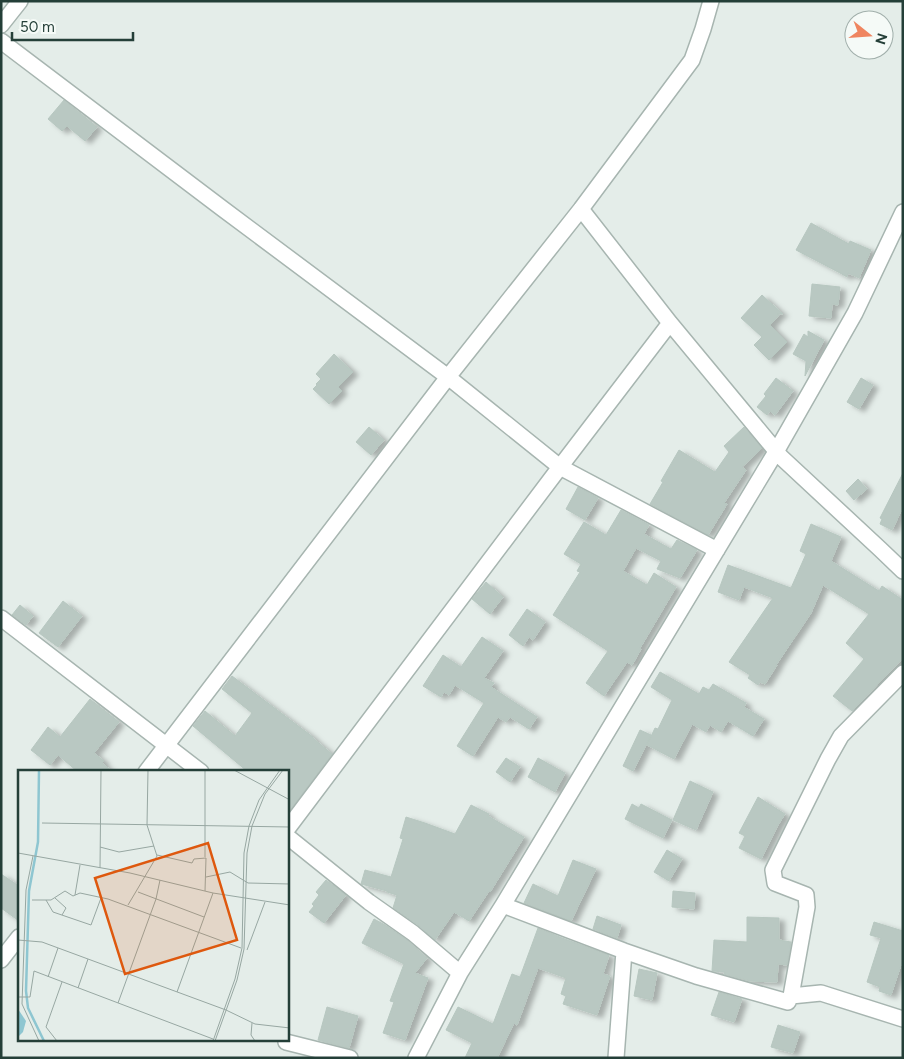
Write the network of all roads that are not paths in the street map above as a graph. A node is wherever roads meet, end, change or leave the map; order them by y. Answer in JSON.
{"nodes":[{"id":1,"x":20,"y":1,"type":"edge"},
{"id":2,"x":711,"y":1,"type":"edge"},
{"id":3,"x":1,"y":25,"type":"edge"},
{"id":4,"x":1,"y":41,"type":"edge"},
{"id":5,"x":581,"y":209,"type":"junction"},
{"id":6,"x":903,"y":212,"type":"edge"},
{"id":7,"x":670,"y":324,"type":"junction"},
{"id":8,"x":448,"y":378,"type":"junction"},
{"id":9,"x":777,"y":450,"type":"junction"},
{"id":10,"x":560,"y":467,"type":"junction"},
{"id":11,"x":717,"y":550,"type":"junction"},
{"id":12,"x":903,"y":572,"type":"edge"},
{"id":13,"x":1,"y":618,"type":"edge"},
{"id":14,"x":903,"y":673,"type":"edge"},
{"id":15,"x":166,"y":746,"type":"junction"},
{"id":16,"x":148,"y":770,"type":"edge"},
{"id":17,"x":198,"y":770,"type":"edge"},
{"id":18,"x":289,"y":827,"type":"edge"},
{"id":19,"x":289,"y":838,"type":"edge"},
{"id":20,"x":503,"y":905,"type":"junction"},
{"id":21,"x":18,"y":938,"type":"edge"},
{"id":22,"x":624,"y":951,"type":"junction"},
{"id":23,"x":1,"y":960,"type":"edge"},
{"id":24,"x":460,"y":972,"type":"junction"},
{"id":25,"x":792,"y":996,"type":"junction"},
{"id":26,"x":903,"y":1019,"type":"edge"},
{"id":27,"x":286,"y":1042,"type":"dead end"},
{"id":28,"x":350,"y":1058,"type":"edge"},
{"id":29,"x":416,"y":1058,"type":"edge"},
{"id":30,"x":616,"y":1058,"type":"edge"}],
"edges":[{"from":1,"to":3,"type":"street"},
{"from":2,"to":5,"type":"street"},
{"from":4,"to":8,"type":"street"},
{"from":5,"to":7,"type":"street"},
{"from":5,"to":8,"type":"street"},
{"from":6,"to":9,"type":"street"},
{"from":7,"to":9,"type":"street"},
{"from":7,"to":10,"type":"street"},
{"from":8,"to":10,"type":"street"},
{"from":8,"to":15,"type":"street"},
{"from":9,"to":11,"type":"street"},
{"from":9,"to":12,"type":"street"},
{"from":10,"to":11,"type":"street"},
{"from":10,"to":18,"type":"street"},
{"from":11,"to":20,"type":"street"},
{"from":13,"to":15,"type":"street"},
{"from":14,"to":25,"type":"street"},
{"from":15,"to":16,"type":"street"},
{"from":15,"to":17,"type":"street"},
{"from":19,"to":24,"type":"street"},
{"from":20,"to":22,"type":"street"},
{"from":20,"to":24,"type":"street"},
{"from":21,"to":23,"type":"street"},
{"from":22,"to":25,"type":"street"},
{"from":22,"to":30,"type":"street"},
{"from":24,"to":29,"type":"street"},
{"from":25,"to":26,"type":"street"},
{"from":27,"to":28,"type":"street"}]}
